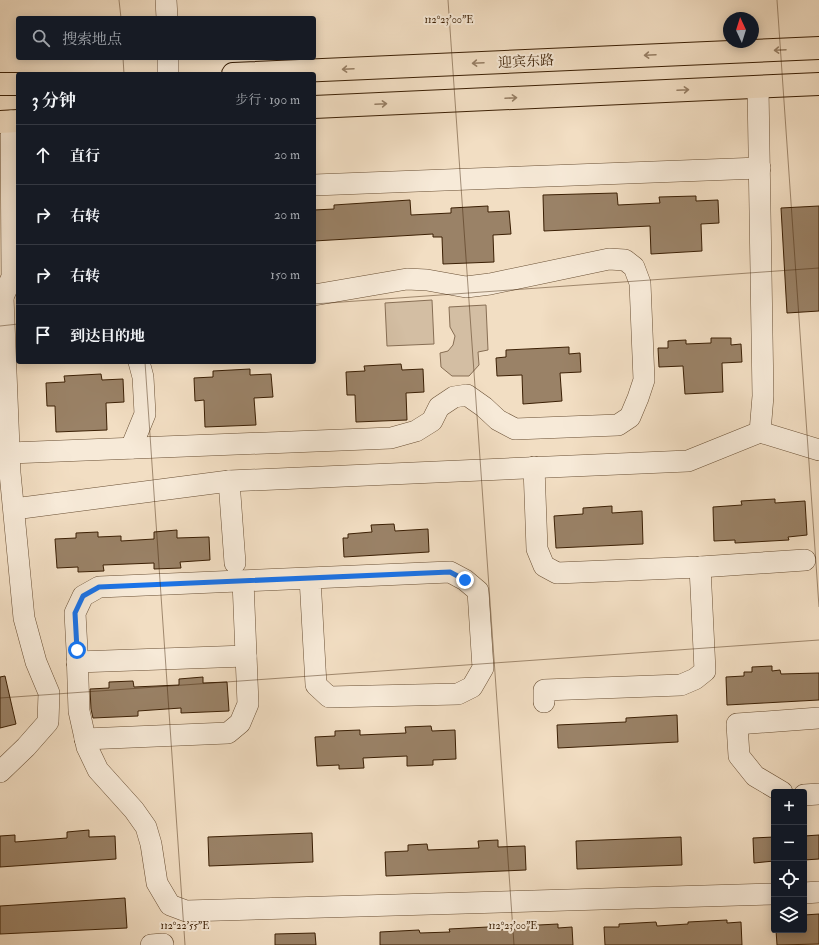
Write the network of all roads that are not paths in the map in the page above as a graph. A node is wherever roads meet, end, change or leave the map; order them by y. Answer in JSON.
{"nodes":[{"id":1,"x":166,"y":0,"type":"edge"},
{"id":2,"x":167,"y":16,"type":"edge"},
{"id":3,"x":819,"y":48,"type":"edge"},
{"id":4,"x":168,"y":60,"type":"edge"},
{"id":5,"x":168,"y":72,"type":"edge"},
{"id":6,"x":278,"y":72,"type":"edge"},
{"id":7,"x":0,"y":84,"type":"edge"},
{"id":8,"x":16,"y":84,"type":"edge"},
{"id":9,"x":819,"y":84,"type":"edge"},
{"id":10,"x":758,"y":87,"type":"junction"},
{"id":11,"x":316,"y":107,"type":"edge"},
{"id":12,"x":10,"y":121,"type":"edge"},
{"id":13,"x":760,"y":168,"type":"junction"},
{"id":14,"x":316,"y":185,"type":"edge"},
{"id":15,"x":10,"y":197,"type":"edge"},
{"id":16,"x":2,"y":294,"type":"edge"},
{"id":17,"x":316,"y":295,"type":"edge"},
{"id":18,"x":140,"y":364,"type":"edge"},
{"id":19,"x":760,"y":432,"type":"junction"},
{"id":20,"x":131,"y":448,"type":"junction"},
{"id":21,"x":819,"y":450,"type":"edge"},
{"id":22,"x":7,"y":466,"type":"edge"},
{"id":23,"x":534,"y":467,"type":"junction"},
{"id":24,"x":229,"y":481,"type":"junction"},
{"id":25,"x":14,"y":509,"type":"junction"},
{"id":26,"x":805,"y":560,"type":"dead end"},
{"id":27,"x":700,"y":567,"type":"junction"},
{"id":28,"x":239,"y":572,"type":"junction"},
{"id":29,"x":310,"y":578,"type":"junction"},
{"id":30,"x":246,"y":656,"type":"junction"},
{"id":31,"x":78,"y":662,"type":"junction"},
{"id":32,"x":544,"y":702,"type":"dead end"},
{"id":33,"x":819,"y":718,"type":"edge"},
{"id":34,"x":85,"y":739,"type":"junction"},
{"id":35,"x":0,"y":772,"type":"edge"},
{"id":36,"x":777,"y":789,"type":"edge"},
{"id":37,"x":819,"y":794,"type":"edge"},
{"id":38,"x":807,"y":795,"type":"edge"},
{"id":39,"x":819,"y":892,"type":"edge"},
{"id":40,"x":807,"y":893,"type":"edge"},
{"id":41,"x":771,"y":894,"type":"edge"},
{"id":42,"x":151,"y":945,"type":"edge"},
{"id":43,"x":163,"y":945,"type":"edge"}],
"edges":[{"from":1,"to":2,"type":"street"},
{"from":3,"to":6,"type":"highway","name":"迎宾东路","one_way":true},
{"from":4,"to":5,"type":"street"},
{"from":7,"to":8,"type":"highway"},
{"from":9,"to":10,"type":"highway"},
{"from":11,"to":10,"type":"highway","one_way":true},
{"from":10,"to":13,"type":"street"},
{"from":12,"to":15,"type":"street"},
{"from":13,"to":14,"type":"street"},
{"from":13,"to":19,"type":"street"},
{"from":15,"to":16,"type":"street"},
{"from":16,"to":22,"type":"street"},
{"from":17,"to":20,"type":"street"},
{"from":18,"to":20,"type":"street"},
{"from":19,"to":21,"type":"street"},
{"from":19,"to":23,"type":"street"},
{"from":20,"to":22,"type":"street"},
{"from":22,"to":25,"type":"street"},
{"from":23,"to":24,"type":"street"},
{"from":23,"to":27,"type":"street"},
{"from":24,"to":25,"type":"street"},
{"from":24,"to":28,"type":"street"},
{"from":25,"to":35,"type":"street"},
{"from":26,"to":27,"type":"street"},
{"from":27,"to":32,"type":"street"},
{"from":28,"to":29,"type":"street"},
{"from":28,"to":30,"type":"street"},
{"from":28,"to":31,"type":"street"},
{"from":29,"to":29,"type":"street"},
{"from":30,"to":31,"type":"street"},
{"from":30,"to":34,"type":"street"},
{"from":31,"to":34,"type":"street"},
{"from":33,"to":36,"type":"street"},
{"from":34,"to":41,"type":"street"},
{"from":37,"to":38,"type":"street"},
{"from":39,"to":40,"type":"street"},
{"from":42,"to":43,"type":"street"}]}
